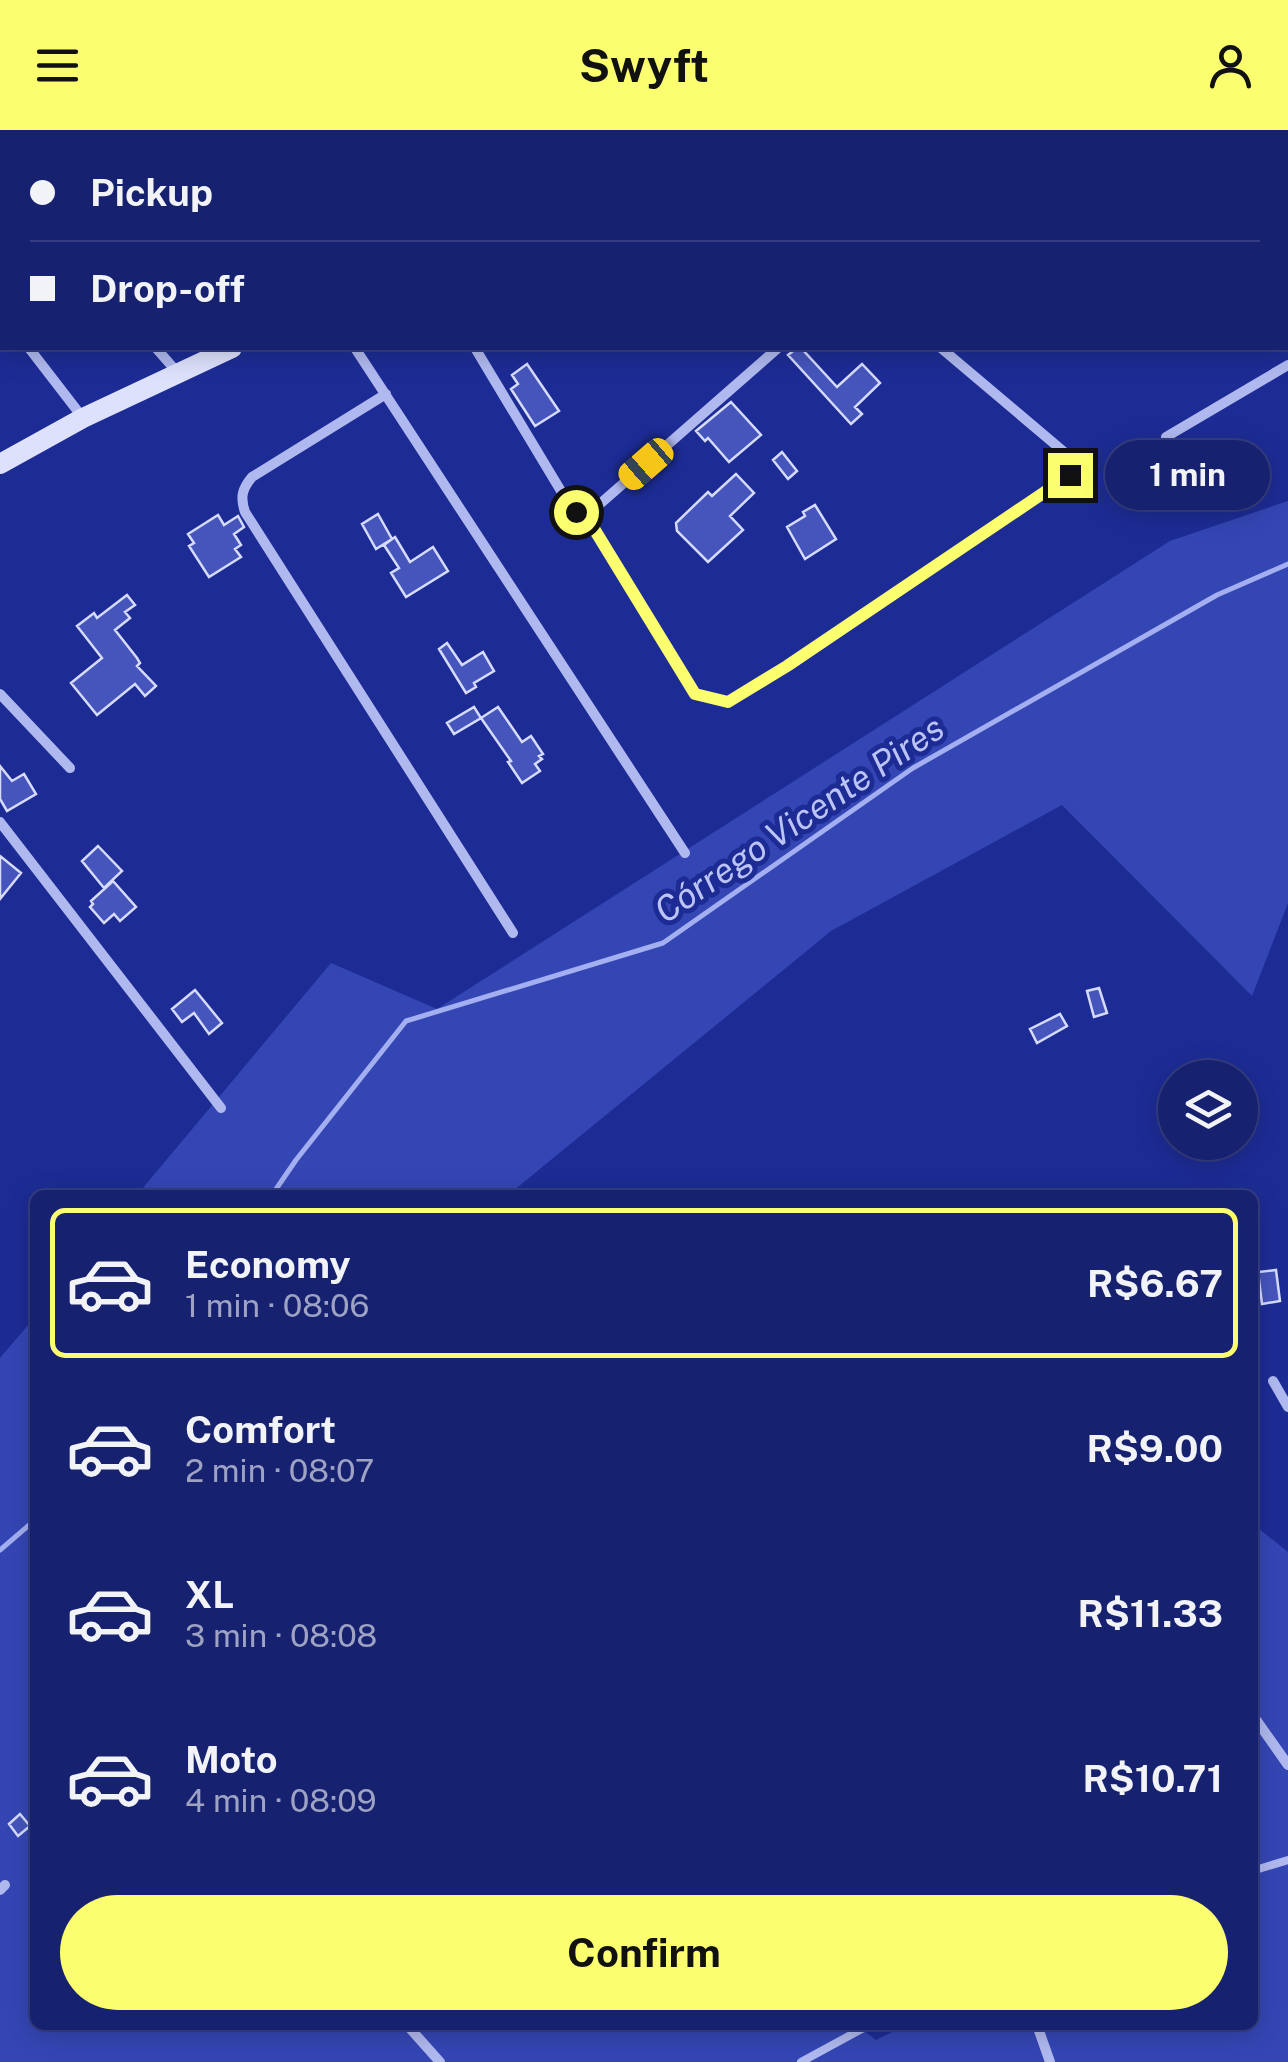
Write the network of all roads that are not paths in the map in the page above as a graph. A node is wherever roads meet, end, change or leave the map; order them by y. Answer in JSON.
{"nodes":[{"id":1,"x":31,"y":350,"type":"edge"},
{"id":2,"x":158,"y":350,"type":"edge"},
{"id":3,"x":228,"y":350,"type":"edge"},
{"id":4,"x":356,"y":350,"type":"edge"},
{"id":5,"x":476,"y":350,"type":"edge"},
{"id":6,"x":776,"y":350,"type":"edge"},
{"id":7,"x":943,"y":350,"type":"edge"},
{"id":8,"x":1288,"y":366,"type":"edge"},
{"id":9,"x":178,"y":373,"type":"junction"},
{"id":10,"x":386,"y":394,"type":"junction"},
{"id":11,"x":83,"y":418,"type":"junction"},
{"id":12,"x":1166,"y":436,"type":"dead end"},
{"id":13,"x":0,"y":464,"type":"edge"},
{"id":14,"x":585,"y":514,"type":"junction"},
{"id":15,"x":0,"y":694,"type":"edge"},
{"id":16,"x":70,"y":768,"type":"dead end"},
{"id":17,"x":0,"y":822,"type":"edge"},
{"id":18,"x":685,"y":853,"type":"dead end"},
{"id":19,"x":514,"y":934,"type":"dead end"},
{"id":20,"x":221,"y":1108,"type":"dead end"},
{"id":21,"x":1274,"y":1380,"type":"dead end"},
{"id":22,"x":1288,"y":1407,"type":"edge"},
{"id":23,"x":1258,"y":1722,"type":"edge"},
{"id":24,"x":1288,"y":1765,"type":"edge"},
{"id":25,"x":1288,"y":1860,"type":"edge"},
{"id":26,"x":1258,"y":1868,"type":"edge"},
{"id":27,"x":411,"y":2030,"type":"edge"},
{"id":28,"x":860,"y":2030,"type":"edge"},
{"id":29,"x":1039,"y":2030,"type":"edge"},
{"id":30,"x":440,"y":2062,"type":"edge"},
{"id":31,"x":801,"y":2062,"type":"edge"},
{"id":32,"x":1050,"y":2062,"type":"edge"}],
"edges":[{"from":1,"to":11,"type":"street"},
{"from":2,"to":9,"type":"street"},
{"from":3,"to":9,"type":"street"},
{"from":4,"to":10,"type":"street"},
{"from":5,"to":14,"type":"street"},
{"from":6,"to":14,"type":"street"},
{"from":7,"to":14,"type":"street"},
{"from":8,"to":12,"type":"street"},
{"from":9,"to":11,"type":"street"},
{"from":10,"to":18,"type":"street"},
{"from":10,"to":19,"type":"street"},
{"from":11,"to":13,"type":"street"},
{"from":15,"to":16,"type":"street"},
{"from":17,"to":20,"type":"street"},
{"from":21,"to":22,"type":"street"},
{"from":23,"to":24,"type":"street"},
{"from":25,"to":26,"type":"lane"},
{"from":27,"to":30,"type":"street"},
{"from":28,"to":31,"type":"lane"},
{"from":29,"to":32,"type":"street"}]}
